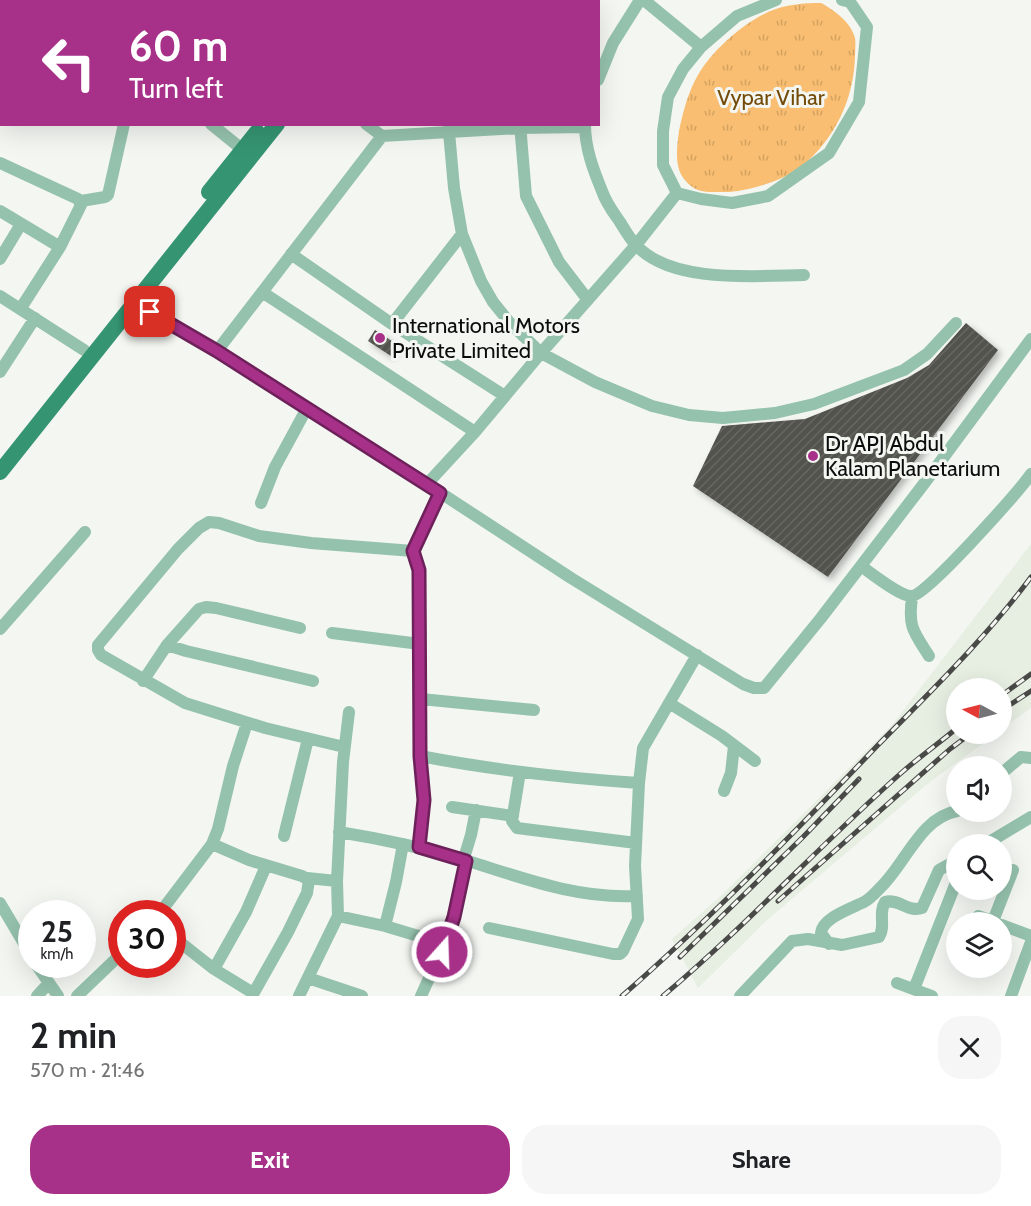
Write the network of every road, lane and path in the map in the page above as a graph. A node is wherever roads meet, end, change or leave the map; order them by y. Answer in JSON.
{"nodes":[{"id":1,"x":642,"y":0,"type":"edge"},
{"id":2,"x":776,"y":0,"type":"edge"},
{"id":3,"x":848,"y":1,"type":"edge"},
{"id":4,"x":700,"y":47,"type":"junction"},
{"id":5,"x":600,"y":75,"type":"edge"},
{"id":6,"x":124,"y":126,"type":"edge"},
{"id":7,"x":213,"y":126,"type":"edge"},
{"id":8,"x":262,"y":126,"type":"edge"},
{"id":9,"x":275,"y":126,"type":"edge"},
{"id":10,"x":369,"y":126,"type":"edge"},
{"id":11,"x":519,"y":126,"type":"edge"},
{"id":12,"x":585,"y":126,"type":"edge"},
{"id":13,"x":449,"y":128,"type":"edge"},
{"id":14,"x":382,"y":136,"type":"junction"},
{"id":15,"x":243,"y":150,"type":"junction"},
{"id":16,"x":0,"y":163,"type":"edge"},
{"id":17,"x":677,"y":193,"type":"junction"},
{"id":18,"x":81,"y":201,"type":"junction"},
{"id":19,"x":0,"y":211,"type":"edge"},
{"id":20,"x":21,"y":224,"type":"junction"},
{"id":21,"x":462,"y":234,"type":"junction"},
{"id":22,"x":636,"y":245,"type":"junction"},
{"id":23,"x":60,"y":247,"type":"junction"},
{"id":24,"x":291,"y":255,"type":"junction"},
{"id":25,"x":0,"y":259,"type":"edge"},
{"id":26,"x":804,"y":275,"type":"dead end"},
{"id":27,"x":262,"y":292,"type":"junction"},
{"id":28,"x":0,"y":296,"type":"edge"},
{"id":29,"x":588,"y":300,"type":"junction"},
{"id":30,"x":134,"y":302,"type":"junction"},
{"id":31,"x":21,"y":308,"type":"junction"},
{"id":32,"x":35,"y":318,"type":"junction"},
{"id":33,"x":956,"y":323,"type":"dead end"},
{"id":34,"x":392,"y":324,"type":"junction"},
{"id":35,"x":1031,"y":339,"type":"edge"},
{"id":36,"x":84,"y":350,"type":"junction"},
{"id":37,"x":217,"y":351,"type":"junction"},
{"id":38,"x":540,"y":352,"type":"junction"},
{"id":39,"x":0,"y":372,"type":"edge"},
{"id":40,"x":505,"y":396,"type":"junction"},
{"id":41,"x":307,"y":408,"type":"junction"},
{"id":42,"x":475,"y":432,"type":"junction"},
{"id":43,"x":0,"y":456,"type":"edge"},
{"id":44,"x":0,"y":472,"type":"edge"},
{"id":45,"x":1031,"y":474,"type":"edge"},
{"id":46,"x":427,"y":484,"type":"junction"},
{"id":47,"x":440,"y":493,"type":"junction"},
{"id":48,"x":261,"y":503,"type":"dead end"},
{"id":49,"x":85,"y":532,"type":"dead end"},
{"id":50,"x":413,"y":551,"type":"junction"},
{"id":51,"x":861,"y":566,"type":"junction"},
{"id":52,"x":912,"y":597,"type":"junction"},
{"id":53,"x":300,"y":628,"type":"dead end"},
{"id":54,"x":0,"y":629,"type":"edge"},
{"id":55,"x":332,"y":633,"type":"dead end"},
{"id":56,"x":420,"y":644,"type":"junction"},
{"id":57,"x":167,"y":645,"type":"junction"},
{"id":58,"x":696,"y":655,"type":"junction"},
{"id":59,"x":928,"y":656,"type":"dead end"},
{"id":60,"x":143,"y":681,"type":"junction"},
{"id":61,"x":313,"y":681,"type":"dead end"},
{"id":62,"x":421,"y":699,"type":"junction"},
{"id":63,"x":669,"y":703,"type":"junction"},
{"id":64,"x":534,"y":710,"type":"dead end"},
{"id":65,"x":349,"y":712,"type":"dead end"},
{"id":66,"x":247,"y":723,"type":"junction"},
{"id":67,"x":308,"y":739,"type":"junction"},
{"id":68,"x":734,"y":746,"type":"junction"},
{"id":69,"x":344,"y":747,"type":"junction"},
{"id":70,"x":420,"y":756,"type":"junction"},
{"id":71,"x":1031,"y":758,"type":"edge"},
{"id":72,"x":755,"y":761,"type":"dead end"},
{"id":73,"x":1012,"y":765,"type":"edge"},
{"id":74,"x":520,"y":772,"type":"junction"},
{"id":75,"x":639,"y":783,"type":"junction"},
{"id":76,"x":724,"y":792,"type":"dead end"},
{"id":77,"x":452,"y":807,"type":"dead end"},
{"id":78,"x":476,"y":810,"type":"junction"},
{"id":79,"x":946,"y":814,"type":"edge"},
{"id":80,"x":513,"y":816,"type":"junction"},
{"id":81,"x":1031,"y":817,"type":"edge"},
{"id":82,"x":339,"y":832,"type":"junction"},
{"id":83,"x":1003,"y":834,"type":"edge"},
{"id":84,"x":284,"y":836,"type":"dead end"},
{"id":85,"x":636,"y":843,"type":"junction"},
{"id":86,"x":212,"y":844,"type":"junction"},
{"id":87,"x":403,"y":844,"type":"junction"},
{"id":88,"x":419,"y":847,"type":"junction"},
{"id":89,"x":466,"y":861,"type":"junction"},
{"id":90,"x":266,"y":866,"type":"junction"},
{"id":91,"x":946,"y":866,"type":"edge"},
{"id":92,"x":1013,"y":870,"type":"dead end"},
{"id":93,"x":307,"y":878,"type":"junction"},
{"id":94,"x":337,"y":881,"type":"junction"},
{"id":95,"x":637,"y":896,"type":"junction"},
{"id":96,"x":170,"y":900,"type":"edge"},
{"id":97,"x":949,"y":900,"type":"edge"},
{"id":98,"x":0,"y":903,"type":"edge"},
{"id":99,"x":1000,"y":912,"type":"edge"},
{"id":100,"x":338,"y":916,"type":"junction"},
{"id":101,"x":8,"y":918,"type":"junction"},
{"id":102,"x":385,"y":926,"type":"junction"},
{"id":103,"x":489,"y":928,"type":"dead end"},
{"id":104,"x":0,"y":929,"type":"edge"},
{"id":105,"x":1012,"y":929,"type":"edge"},
{"id":106,"x":18,"y":934,"type":"edge"},
{"id":107,"x":1031,"y":936,"type":"edge"},
{"id":108,"x":1031,"y":942,"type":"edge"},
{"id":109,"x":445,"y":944,"type":"junction"},
{"id":110,"x":829,"y":944,"type":"junction"},
{"id":111,"x":186,"y":947,"type":"edge"},
{"id":112,"x":108,"y":966,"type":"edge"},
{"id":113,"x":214,"y":969,"type":"junction"},
{"id":114,"x":44,"y":978,"type":"edge"},
{"id":115,"x":308,"y":978,"type":"junction"},
{"id":116,"x":897,"y":983,"type":"dead end"},
{"id":117,"x":48,"y":984,"type":"junction"},
{"id":118,"x":914,"y":989,"type":"junction"},
{"id":119,"x":252,"y":994,"type":"edge"},
{"id":120,"x":37,"y":996,"type":"edge"},
{"id":121,"x":58,"y":996,"type":"edge"},
{"id":122,"x":77,"y":996,"type":"edge"},
{"id":123,"x":299,"y":996,"type":"edge"},
{"id":124,"x":362,"y":996,"type":"edge"},
{"id":125,"x":421,"y":996,"type":"edge"},
{"id":126,"x":740,"y":996,"type":"edge"},
{"id":127,"x":932,"y":996,"type":"edge"},
{"id":128,"x":1011,"y":996,"type":"edge"}],
"edges":[{"from":1,"to":4,"type":"street"},
{"from":1,"to":5,"type":"street"},
{"from":2,"to":4,"type":"street"},
{"from":3,"to":17,"type":"street"},
{"from":4,"to":17,"type":"street"},
{"from":6,"to":18,"type":"street"},
{"from":7,"to":15,"type":"street"},
{"from":8,"to":15,"type":"main road"},
{"from":9,"to":30,"type":"main road"},
{"from":10,"to":14,"type":"street"},
{"from":11,"to":12,"type":"street"},
{"from":11,"to":13,"type":"street"},
{"from":11,"to":29,"type":"street"},
{"from":12,"to":22,"type":"street"},
{"from":13,"to":14,"type":"street"},
{"from":13,"to":21,"type":"street"},
{"from":14,"to":24,"type":"street"},
{"from":15,"to":36,"type":"main road"},
{"from":16,"to":18,"type":"street"},
{"from":17,"to":22,"type":"street"},
{"from":18,"to":23,"type":"street"},
{"from":19,"to":20,"type":"street"},
{"from":20,"to":23,"type":"street"},
{"from":20,"to":25,"type":"street"},
{"from":21,"to":34,"type":"street"},
{"from":21,"to":38,"type":"street"},
{"from":22,"to":26,"type":"street"},
{"from":22,"to":29,"type":"street"},
{"from":23,"to":31,"type":"street"},
{"from":24,"to":27,"type":"street"},
{"from":24,"to":34,"type":"street"},
{"from":27,"to":37,"type":"street"},
{"from":27,"to":42,"type":"street"},
{"from":28,"to":31,"type":"street"},
{"from":29,"to":38,"type":"street"},
{"from":30,"to":37,"type":"street"},
{"from":30,"to":44,"type":"main road"},
{"from":31,"to":32,"type":"street"},
{"from":32,"to":36,"type":"street"},
{"from":32,"to":39,"type":"street"},
{"from":33,"to":38,"type":"street"},
{"from":34,"to":40,"type":"street"},
{"from":35,"to":51,"type":"street"},
{"from":36,"to":43,"type":"main road"},
{"from":37,"to":41,"type":"street"},
{"from":38,"to":40,"type":"street"},
{"from":40,"to":42,"type":"street"},
{"from":41,"to":46,"type":"street"},
{"from":41,"to":48,"type":"street"},
{"from":42,"to":46,"type":"street"},
{"from":45,"to":52,"type":"street"},
{"from":46,"to":47,"type":"street"},
{"from":47,"to":50,"type":"street"},
{"from":47,"to":58,"type":"street"},
{"from":49,"to":54,"type":"street"},
{"from":50,"to":56,"type":"street"},
{"from":50,"to":60,"type":"street"},
{"from":51,"to":52,"type":"street"},
{"from":51,"to":58,"type":"street"},
{"from":52,"to":59,"type":"street"},
{"from":53,"to":57,"type":"street"},
{"from":55,"to":56,"type":"street"},
{"from":56,"to":62,"type":"street"},
{"from":57,"to":60,"type":"street"},
{"from":57,"to":61,"type":"street"},
{"from":58,"to":63,"type":"street"},
{"from":60,"to":66,"type":"street"},
{"from":62,"to":64,"type":"street"},
{"from":62,"to":70,"type":"street"},
{"from":63,"to":68,"type":"street"},
{"from":63,"to":75,"type":"street"},
{"from":65,"to":69,"type":"street"},
{"from":66,"to":67,"type":"street"},
{"from":66,"to":86,"type":"street"},
{"from":67,"to":69,"type":"street"},
{"from":67,"to":84,"type":"street"},
{"from":68,"to":72,"type":"street"},
{"from":68,"to":76,"type":"street"},
{"from":69,"to":82,"type":"street"},
{"from":70,"to":74,"type":"street"},
{"from":70,"to":88,"type":"street"},
{"from":71,"to":73,"type":"street"},
{"from":74,"to":75,"type":"street"},
{"from":74,"to":80,"type":"street"},
{"from":75,"to":85,"type":"street"},
{"from":77,"to":78,"type":"street"},
{"from":78,"to":80,"type":"street"},
{"from":78,"to":89,"type":"street"},
{"from":79,"to":110,"type":"street"},
{"from":80,"to":85,"type":"street"},
{"from":81,"to":83,"type":"street"},
{"from":82,"to":87,"type":"street"},
{"from":82,"to":94,"type":"street"},
{"from":85,"to":95,"type":"street"},
{"from":86,"to":90,"type":"street"},
{"from":86,"to":96,"type":"street"},
{"from":87,"to":88,"type":"street"},
{"from":87,"to":102,"type":"street"},
{"from":88,"to":89,"type":"street"},
{"from":89,"to":95,"type":"street"},
{"from":89,"to":109,"type":"street"},
{"from":90,"to":93,"type":"street"},
{"from":90,"to":113,"type":"street"},
{"from":91,"to":110,"type":"street"},
{"from":92,"to":99,"type":"street"},
{"from":93,"to":94,"type":"street"},
{"from":93,"to":119,"type":"street"},
{"from":94,"to":100,"type":"street"},
{"from":95,"to":103,"type":"street"},
{"from":97,"to":118,"type":"street"},
{"from":98,"to":101,"type":"street"},
{"from":100,"to":102,"type":"street"},
{"from":100,"to":115,"type":"street"},
{"from":101,"to":104,"type":"street"},
{"from":101,"to":106,"type":"street"},
{"from":102,"to":109,"type":"street"},
{"from":105,"to":107,"type":"street"},
{"from":108,"to":128,"type":"street"},
{"from":109,"to":125,"type":"street"},
{"from":110,"to":126,"type":"street"},
{"from":111,"to":113,"type":"street"},
{"from":112,"to":122,"type":"street"},
{"from":113,"to":119,"type":"street"},
{"from":114,"to":117,"type":"street"},
{"from":115,"to":123,"type":"street"},
{"from":115,"to":124,"type":"street"},
{"from":116,"to":118,"type":"street"},
{"from":117,"to":120,"type":"street"},
{"from":117,"to":121,"type":"street"},
{"from":118,"to":127,"type":"street"}]}
